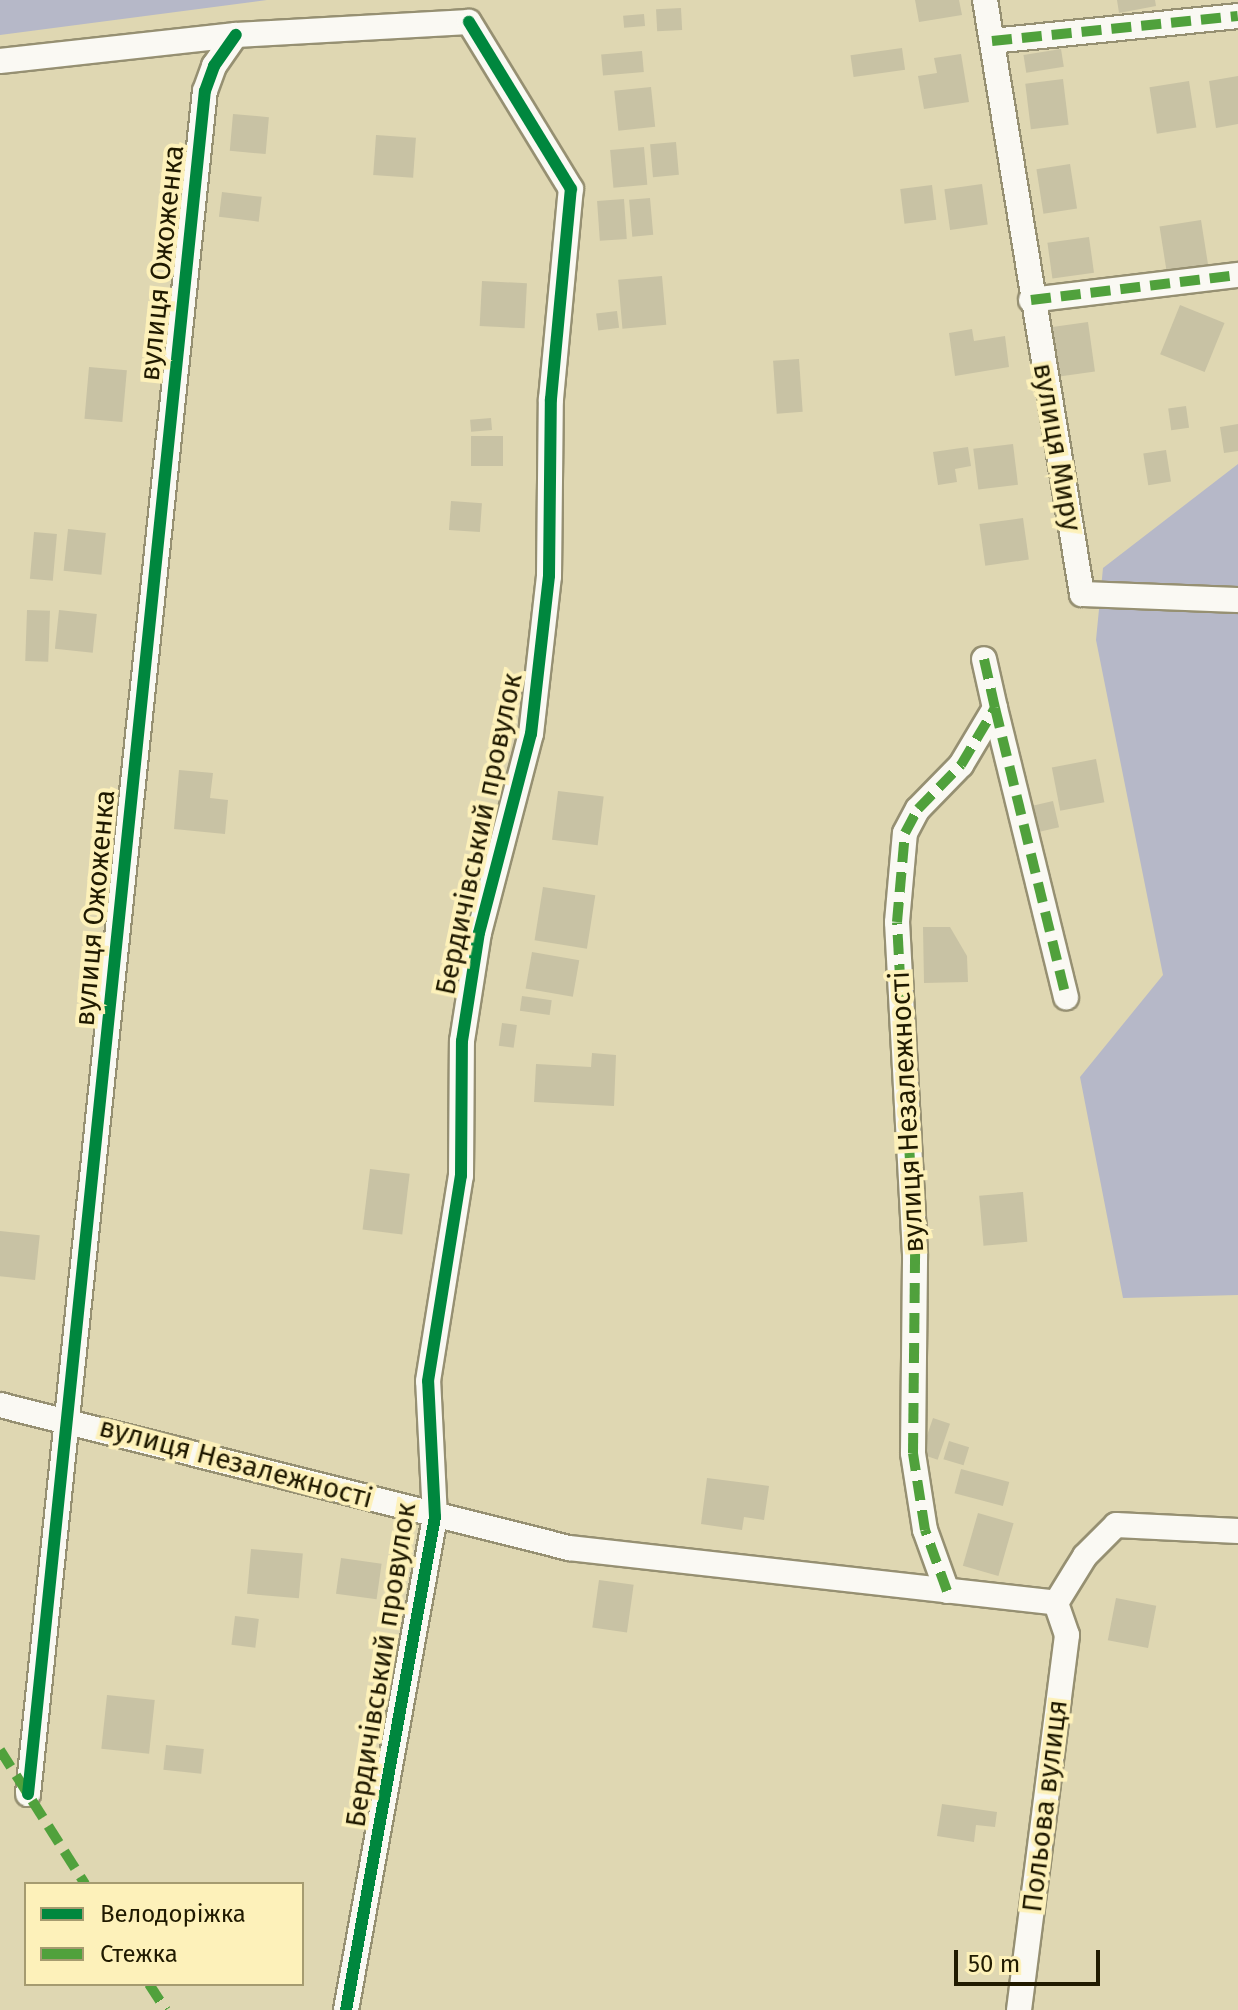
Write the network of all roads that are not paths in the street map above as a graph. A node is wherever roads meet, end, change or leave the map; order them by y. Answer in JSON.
{"nodes":[{"id":1,"x":985,"y":0,"type":"edge"},
{"id":2,"x":469,"y":11,"type":"edge"},
{"id":3,"x":1238,"y":16,"type":"edge"},
{"id":4,"x":236,"y":35,"type":"junction"},
{"id":5,"x":992,"y":41,"type":"junction"},
{"id":6,"x":0,"y":61,"type":"edge"},
{"id":7,"x":1238,"y":275,"type":"edge"},
{"id":8,"x":1031,"y":300,"type":"junction"},
{"id":9,"x":1238,"y":600,"type":"edge"},
{"id":10,"x":984,"y":659,"type":"dead end"},
{"id":11,"x":995,"y":708,"type":"junction"},
{"id":12,"x":1066,"y":997,"type":"dead end"},
{"id":13,"x":0,"y":1405,"type":"edge"},
{"id":14,"x":71,"y":1419,"type":"junction"},
{"id":15,"x":435,"y":1517,"type":"junction"},
{"id":16,"x":1238,"y":1531,"type":"edge"},
{"id":17,"x":947,"y":1591,"type":"junction"},
{"id":18,"x":1056,"y":1603,"type":"junction"},
{"id":19,"x":28,"y":1794,"type":"dead end"},
{"id":20,"x":346,"y":2010,"type":"edge"},
{"id":21,"x":1019,"y":2010,"type":"edge"}],
"edges":[{"from":1,"to":5,"type":"street","name":"вулиця Миру"},
{"from":2,"to":4,"type":"street"},
{"from":2,"to":15,"type":"street","name":"Бердичівський провулок"},
{"from":3,"to":5,"type":"street"},
{"from":4,"to":6,"type":"street"},
{"from":4,"to":14,"type":"street","name":"вулиця Ожоженка"},
{"from":5,"to":8,"type":"street","name":"вулиця Миру"},
{"from":7,"to":8,"type":"street"},
{"from":8,"to":9,"type":"street","name":"вулиця Миру"},
{"from":10,"to":11,"type":"street"},
{"from":11,"to":12,"type":"street"},
{"from":11,"to":17,"type":"street","name":"вулиця Незалежності"},
{"from":13,"to":14,"type":"street","name":"вулиця Незалежності"},
{"from":14,"to":15,"type":"street","name":"вулиця Незалежності"},
{"from":14,"to":19,"type":"street","name":"вулиця Ожоженка"},
{"from":15,"to":17,"type":"street","name":"вулиця Незалежності"},
{"from":15,"to":20,"type":"street","name":"Бердичівський провулок"},
{"from":16,"to":18,"type":"street"},
{"from":17,"to":18,"type":"street","name":"вулиця Незалежності"},
{"from":18,"to":21,"type":"street","name":"Польова вулиця"}]}
